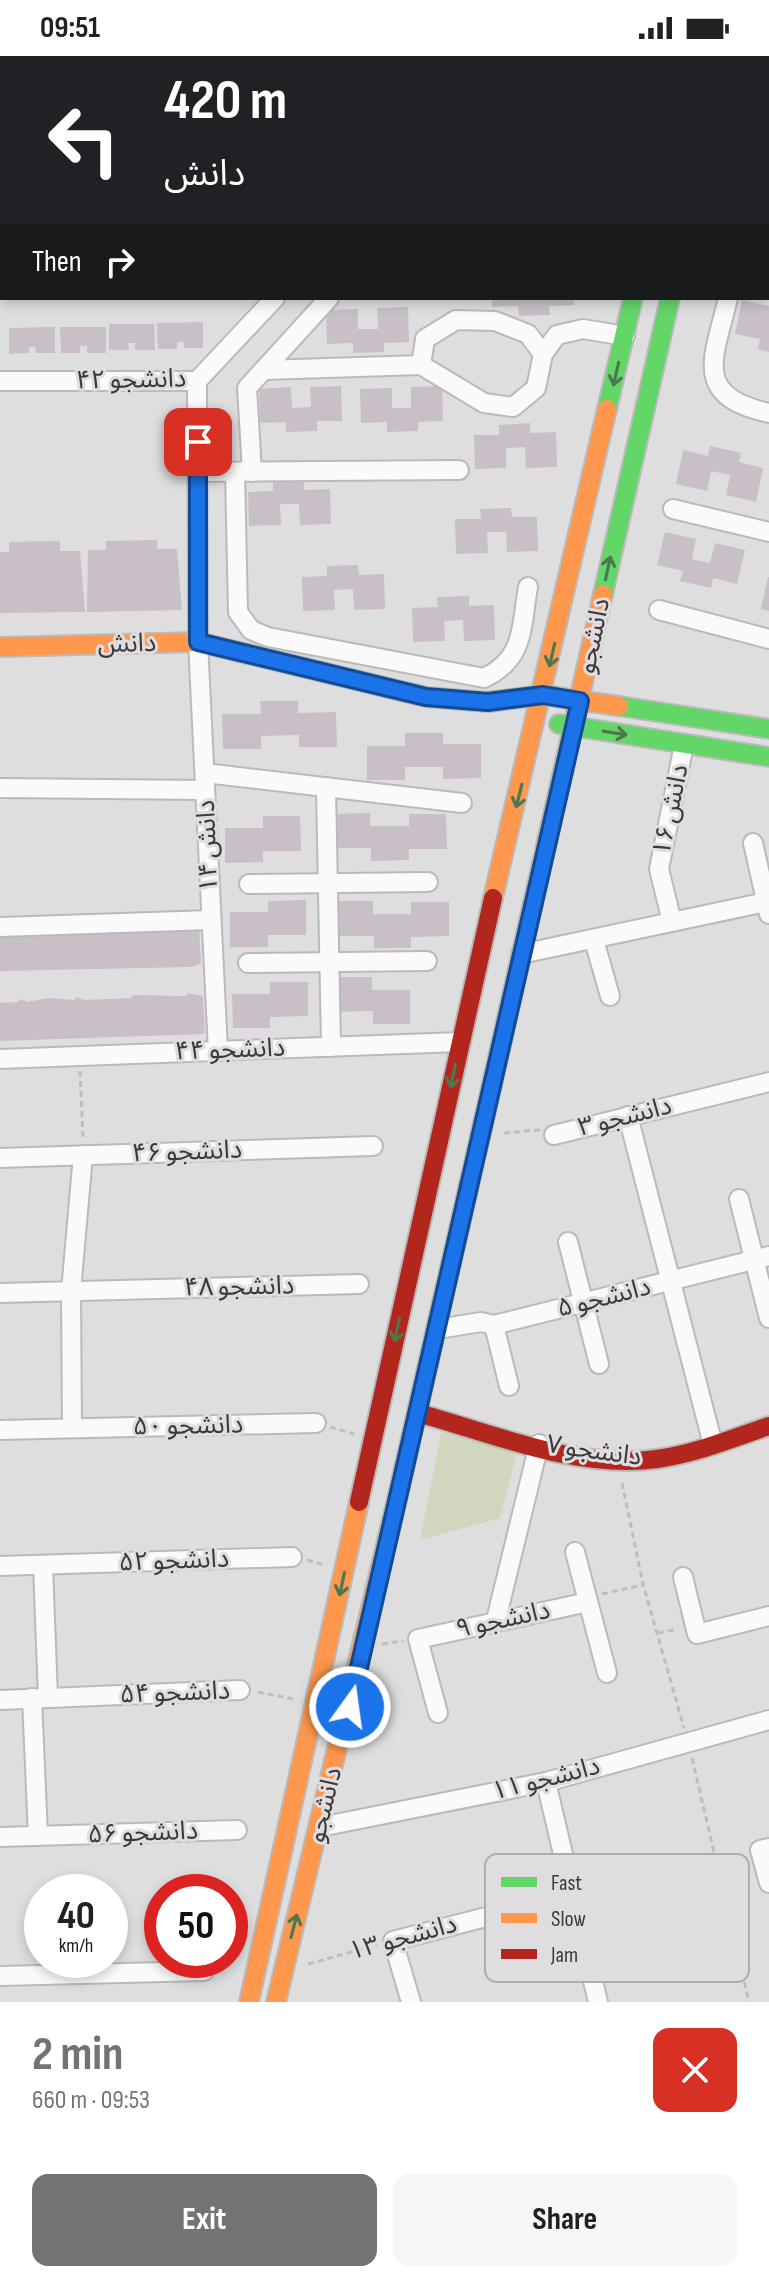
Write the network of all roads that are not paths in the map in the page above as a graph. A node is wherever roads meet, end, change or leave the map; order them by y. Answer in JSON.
{"nodes":[{"id":1,"x":273,"y":300,"type":"edge"},
{"id":2,"x":327,"y":300,"type":"edge"},
{"id":3,"x":633,"y":300,"type":"edge"},
{"id":4,"x":670,"y":300,"type":"edge"},
{"id":5,"x":728,"y":300,"type":"edge"},
{"id":6,"x":625,"y":336,"type":"junction"},
{"id":7,"x":543,"y":354,"type":"junction"},
{"id":8,"x":421,"y":365,"type":"junction"},
{"id":9,"x":264,"y":370,"type":"junction"},
{"id":10,"x":0,"y":381,"type":"edge"},
{"id":11,"x":197,"y":381,"type":"junction"},
{"id":12,"x":769,"y":413,"type":"edge"},
{"id":13,"x":459,"y":470,"type":"dead end"},
{"id":14,"x":199,"y":472,"type":"junction"},
{"id":15,"x":243,"y":472,"type":"junction"},
{"id":16,"x":673,"y":509,"type":"dead end"},
{"id":17,"x":769,"y":532,"type":"edge"},
{"id":18,"x":528,"y":587,"type":"dead end"},
{"id":19,"x":659,"y":610,"type":"dead end"},
{"id":20,"x":769,"y":639,"type":"edge"},
{"id":21,"x":198,"y":642,"type":"junction"},
{"id":22,"x":0,"y":647,"type":"edge"},
{"id":23,"x":543,"y":695,"type":"junction"},
{"id":24,"x":580,"y":701,"type":"junction"},
{"id":25,"x":488,"y":702,"type":"junction"},
{"id":26,"x":538,"y":720,"type":"junction"},
{"id":27,"x":575,"y":727,"type":"junction"},
{"id":28,"x":769,"y":729,"type":"edge"},
{"id":29,"x":684,"y":745,"type":"junction"},
{"id":30,"x":769,"y":757,"type":"edge"},
{"id":31,"x":205,"y":782,"type":"junction"},
{"id":32,"x":326,"y":787,"type":"junction"},
{"id":33,"x":0,"y":788,"type":"edge"},
{"id":34,"x":462,"y":803,"type":"dead end"},
{"id":35,"x":753,"y":843,"type":"dead end"},
{"id":36,"x":428,"y":882,"type":"dead end"},
{"id":37,"x":327,"y":883,"type":"junction"},
{"id":38,"x":249,"y":884,"type":"dead end"},
{"id":39,"x":767,"y":908,"type":"edge"},
{"id":40,"x":211,"y":920,"type":"junction"},
{"id":41,"x":672,"y":922,"type":"junction"},
{"id":42,"x":0,"y":927,"type":"edge"},
{"id":43,"x":594,"y":940,"type":"junction"},
{"id":44,"x":521,"y":954,"type":"junction"},
{"id":45,"x":427,"y":961,"type":"dead end"},
{"id":46,"x":329,"y":962,"type":"junction"},
{"id":47,"x":248,"y":963,"type":"dead end"},
{"id":48,"x":610,"y":996,"type":"dead end"},
{"id":49,"x":460,"y":1042,"type":"junction"},
{"id":50,"x":331,"y":1047,"type":"junction"},
{"id":51,"x":218,"y":1051,"type":"junction"},
{"id":52,"x":0,"y":1059,"type":"edge"},
{"id":53,"x":769,"y":1082,"type":"edge"},
{"id":54,"x":628,"y":1116,"type":"junction"},
{"id":55,"x":554,"y":1135,"type":"road end"},
{"id":56,"x":373,"y":1146,"type":"dead end"},
{"id":57,"x":83,"y":1155,"type":"junction"},
{"id":58,"x":0,"y":1158,"type":"edge"},
{"id":59,"x":432,"y":1170,"type":"junction"},
{"id":60,"x":471,"y":1182,"type":"junction"},
{"id":61,"x":739,"y":1199,"type":"dead end"},
{"id":62,"x":421,"y":1222,"type":"junction"},
{"id":63,"x":461,"y":1226,"type":"junction"},
{"id":64,"x":568,"y":1242,"type":"dead end"},
{"id":65,"x":762,"y":1258,"type":"edge"},
{"id":66,"x":670,"y":1281,"type":"junction"},
{"id":67,"x":359,"y":1284,"type":"dead end"},
{"id":68,"x":71,"y":1291,"type":"junction"},
{"id":69,"x":0,"y":1293,"type":"edge"},
{"id":70,"x":584,"y":1302,"type":"junction"},
{"id":71,"x":769,"y":1318,"type":"edge"},
{"id":72,"x":494,"y":1325,"type":"junction"},
{"id":73,"x":438,"y":1329,"type":"junction"},
{"id":74,"x":599,"y":1364,"type":"dead end"},
{"id":75,"x":509,"y":1386,"type":"dead end"},
{"id":76,"x":418,"y":1413,"type":"junction"},
{"id":77,"x":316,"y":1423,"type":"road end"},
{"id":78,"x":769,"y":1426,"type":"edge"},
{"id":79,"x":72,"y":1428,"type":"junction"},
{"id":80,"x":0,"y":1430,"type":"edge"},
{"id":81,"x":539,"y":1444,"type":"junction"},
{"id":82,"x":713,"y":1445,"type":"junction"},
{"id":83,"x":575,"y":1552,"type":"dead end"},
{"id":84,"x":292,"y":1557,"type":"road end"},
{"id":85,"x":43,"y":1565,"type":"junction"},
{"id":86,"x":0,"y":1566,"type":"edge"},
{"id":87,"x":683,"y":1577,"type":"dead end"},
{"id":88,"x":587,"y":1600,"type":"junction"},
{"id":89,"x":769,"y":1616,"type":"edge"},
{"id":90,"x":496,"y":1620,"type":"junction"},
{"id":91,"x":607,"y":1673,"type":"dead end"},
{"id":92,"x":240,"y":1690,"type":"road end"},
{"id":93,"x":40,"y":1698,"type":"junction"},
{"id":94,"x":0,"y":1700,"type":"edge"},
{"id":95,"x":438,"y":1713,"type":"dead end"},
{"id":96,"x":769,"y":1720,"type":"edge"},
{"id":97,"x":546,"y":1782,"type":"junction"},
{"id":98,"x":320,"y":1827,"type":"junction"},
{"id":99,"x":237,"y":1830,"type":"dead end"},
{"id":100,"x":38,"y":1836,"type":"junction"},
{"id":101,"x":0,"y":1837,"type":"edge"},
{"id":102,"x":764,"y":1849,"type":"edge"},
{"id":103,"x":562,"y":1854,"type":"edge"},
{"id":104,"x":769,"y":1883,"type":"edge"},
{"id":105,"x":485,"y":1916,"type":"edge"},
{"id":106,"x":144,"y":1972,"type":"edge"},
{"id":107,"x":0,"y":1976,"type":"edge"},
{"id":108,"x":593,"y":1982,"type":"edge"},
{"id":109,"x":249,"y":2002,"type":"edge"},
{"id":110,"x":276,"y":2002,"type":"edge"},
{"id":111,"x":411,"y":2002,"type":"edge"},
{"id":112,"x":598,"y":2002,"type":"edge"}],
"edges":[{"from":1,"to":11,"type":"street","name":"دانشجو ۴۲"},
{"from":2,"to":9,"type":"street"},
{"from":3,"to":6,"type":"main road","name":"دانشجو"},
{"from":24,"to":4,"type":"main road","name":"دانشجو","one_way":true},
{"from":5,"to":12,"type":"street"},
{"from":6,"to":7,"type":"street"},
{"from":6,"to":23,"type":"main road","name":"دانشجو","one_way":true},
{"from":7,"to":8,"type":"street"},
{"from":7,"to":8,"type":"street"},
{"from":8,"to":9,"type":"street"},
{"from":9,"to":15,"type":"street"},
{"from":10,"to":11,"type":"street","name":"دانشجو ۴۲"},
{"from":11,"to":14,"type":"street","name":"دانش ۱۴"},
{"from":13,"to":15,"type":"street"},
{"from":14,"to":15,"type":"street"},
{"from":14,"to":21,"type":"street","name":"دانش ۱۴"},
{"from":15,"to":18,"type":"street"},
{"from":16,"to":17,"type":"street"},
{"from":19,"to":20,"type":"street"},
{"from":21,"to":22,"type":"main road","name":"دانش"},
{"from":21,"to":25,"type":"main road","name":"دانش"},
{"from":21,"to":31,"type":"street","name":"دانش ۱۴"},
{"from":23,"to":24,"type":"main road","name":"دانش"},
{"from":23,"to":25,"type":"main road","name":"دانش"},
{"from":23,"to":26,"type":"main road","name":"دانشجو"},
{"from":24,"to":27,"type":"main road","name":"دانشجو"},
{"from":24,"to":28,"type":"main road","name":"دانش"},
{"from":25,"to":26,"type":"main road","name":"دانش"},
{"from":26,"to":27,"type":"main road","name":"دانش"},
{"from":26,"to":49,"type":"main road","name":"دانشجو","one_way":true},
{"from":27,"to":29,"type":"main road","name":"دانش","one_way":true},
{"from":27,"to":44,"type":"main road","name":"دانشجو"},
{"from":29,"to":30,"type":"main road","name":"دانش"},
{"from":29,"to":41,"type":"street","name":"دانش ۱۶"},
{"from":31,"to":32,"type":"street"},
{"from":31,"to":33,"type":"street"},
{"from":31,"to":40,"type":"street","name":"دانش ۱۴"},
{"from":32,"to":34,"type":"street"},
{"from":32,"to":37,"type":"street"},
{"from":35,"to":39,"type":"street"},
{"from":36,"to":37,"type":"street"},
{"from":37,"to":38,"type":"street"},
{"from":37,"to":46,"type":"street"},
{"from":39,"to":41,"type":"street"},
{"from":40,"to":42,"type":"street"},
{"from":40,"to":51,"type":"street","name":"دانش ۱۴"},
{"from":41,"to":43,"type":"street"},
{"from":43,"to":44,"type":"street"},
{"from":43,"to":48,"type":"street"},
{"from":44,"to":60,"type":"main road","name":"دانشجو"},
{"from":45,"to":46,"type":"street"},
{"from":46,"to":47,"type":"street"},
{"from":46,"to":50,"type":"street"},
{"from":49,"to":50,"type":"street","name":"دانشجو ۴۴"},
{"from":49,"to":59,"type":"main road","name":"دانشجو","one_way":true},
{"from":50,"to":51,"type":"street","name":"دانشجو ۴۴"},
{"from":51,"to":52,"type":"street","name":"دانشجو ۴۴"},
{"from":53,"to":54,"type":"street","name":"دانشجو ۳"},
{"from":54,"to":55,"type":"street","name":"دانشجو ۳"},
{"from":54,"to":66,"type":"street"},
{"from":56,"to":57,"type":"street","name":"دانشجو ۴۶"},
{"from":57,"to":58,"type":"street","name":"دانشجو ۴۶"},
{"from":57,"to":68,"type":"street"},
{"from":59,"to":60,"type":"main road"},
{"from":59,"to":62,"type":"main road","name":"دانشجو"},
{"from":60,"to":63,"type":"main road","name":"دانشجو"},
{"from":61,"to":65,"type":"street"},
{"from":62,"to":63,"type":"main road"},
{"from":62,"to":109,"type":"main road","name":"دانشجو","one_way":true},
{"from":63,"to":73,"type":"main road","name":"دانشجو"},
{"from":64,"to":70,"type":"street"},
{"from":65,"to":66,"type":"street","name":"دانشجو ۵"},
{"from":65,"to":71,"type":"street"},
{"from":66,"to":70,"type":"street","name":"دانشجو ۵"},
{"from":66,"to":82,"type":"street"},
{"from":67,"to":68,"type":"street","name":"دانشجو ۴۸"},
{"from":68,"to":69,"type":"street","name":"دانشجو ۴۸"},
{"from":68,"to":79,"type":"street"},
{"from":70,"to":72,"type":"street","name":"دانشجو ۵"},
{"from":70,"to":74,"type":"street"},
{"from":72,"to":73,"type":"street","name":"دانشجو ۵"},
{"from":72,"to":75,"type":"street"},
{"from":73,"to":76,"type":"main road","name":"دانشجو"},
{"from":76,"to":81,"type":"main road","name":"دانشجو ۷"},
{"from":76,"to":98,"type":"main road","name":"دانشجو"},
{"from":77,"to":79,"type":"street","name":"دانشجو ۵۰"},
{"from":78,"to":82,"type":"main road","name":"دانشجو ۷"},
{"from":79,"to":80,"type":"street","name":"دانشجو ۵۰"},
{"from":81,"to":82,"type":"main road","name":"دانشجو ۷"},
{"from":81,"to":90,"type":"street"},
{"from":83,"to":88,"type":"street"},
{"from":84,"to":85,"type":"street","name":"دانشجو ۵۲"},
{"from":85,"to":86,"type":"street","name":"دانشجو ۵۲"},
{"from":85,"to":93,"type":"street"},
{"from":87,"to":89,"type":"street"},
{"from":88,"to":90,"type":"street","name":"دانشجو ۹"},
{"from":88,"to":91,"type":"street"},
{"from":90,"to":95,"type":"street","name":"دانشجو ۹"},
{"from":92,"to":93,"type":"street","name":"دانشجو ۵۴"},
{"from":93,"to":94,"type":"street","name":"دانشجو ۵۴"},
{"from":93,"to":100,"type":"street"},
{"from":96,"to":97,"type":"street","name":"دانشجو ۱۱"},
{"from":97,"to":98,"type":"street","name":"دانشجو ۱۱"},
{"from":97,"to":103,"type":"street"},
{"from":110,"to":98,"type":"main road","name":"دانشجو","one_way":true},
{"from":99,"to":100,"type":"street","name":"دانشجو ۵۶"},
{"from":100,"to":101,"type":"street","name":"دانشجو ۵۶"},
{"from":102,"to":104,"type":"street"},
{"from":105,"to":111,"type":"street","name":"دانشجو ۱۳"},
{"from":106,"to":107,"type":"street"},
{"from":108,"to":112,"type":"street"}]}
